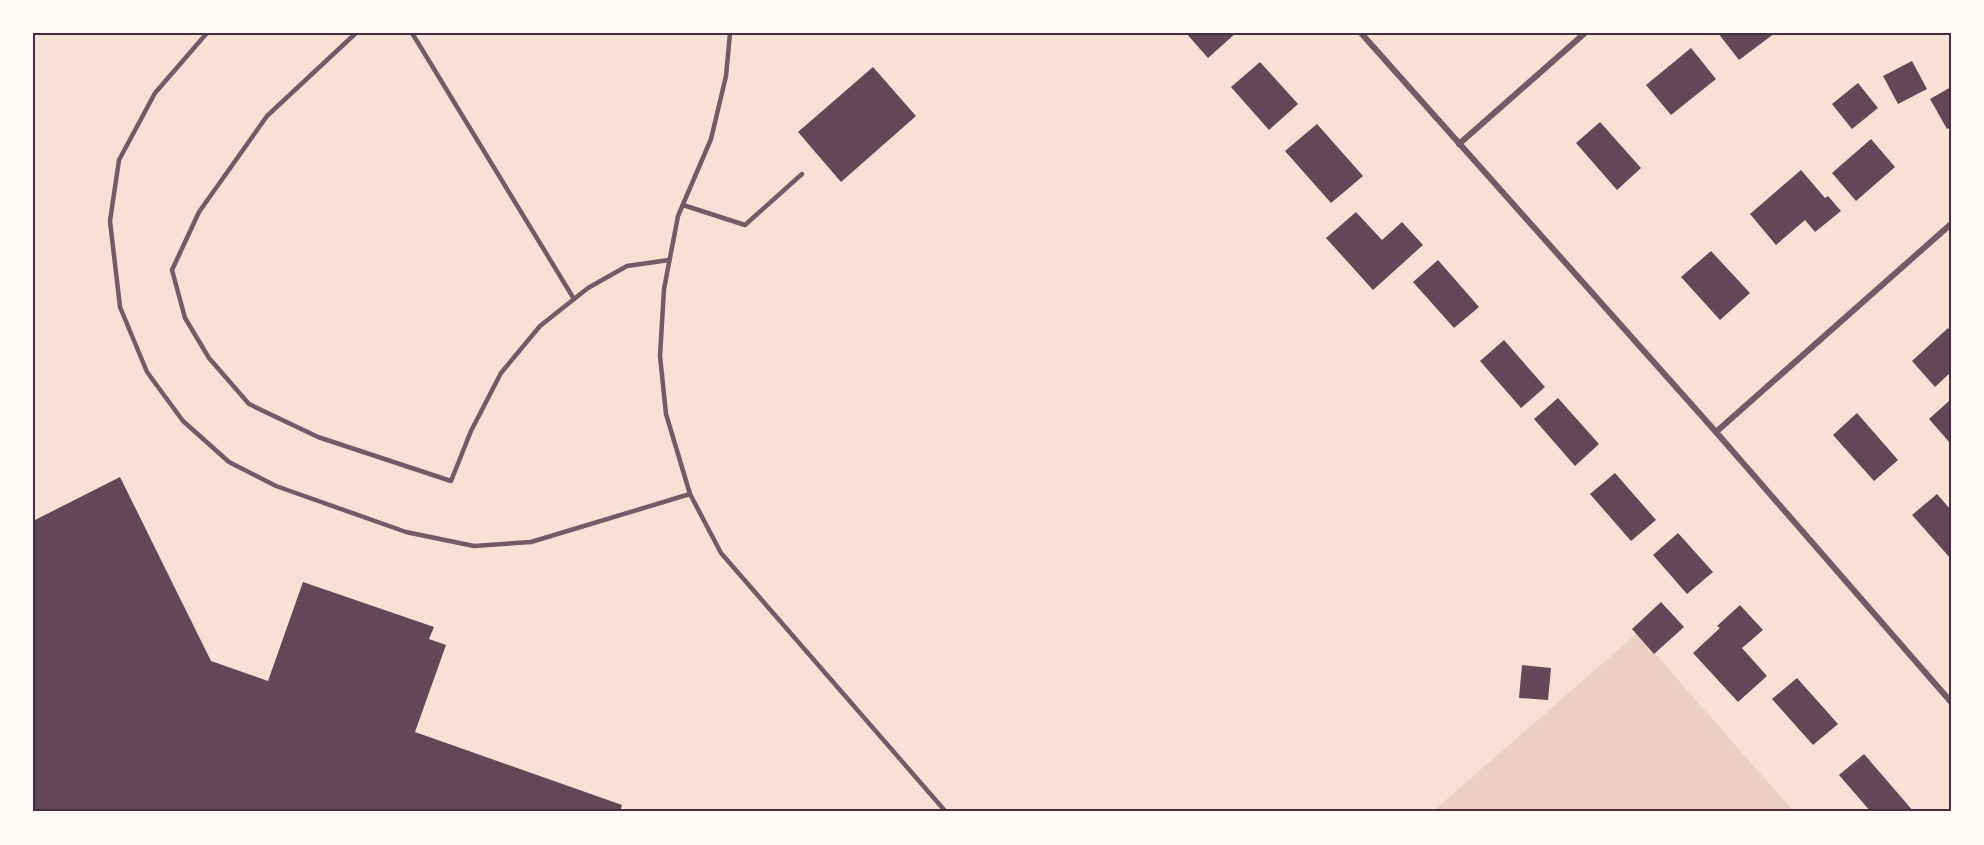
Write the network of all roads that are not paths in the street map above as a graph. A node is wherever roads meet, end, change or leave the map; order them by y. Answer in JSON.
{"nodes":[{"id":1,"x":207,"y":33,"type":"edge"},
{"id":2,"x":356,"y":33,"type":"edge"},
{"id":3,"x":412,"y":33,"type":"edge"},
{"id":4,"x":730,"y":33,"type":"edge"},
{"id":5,"x":1361,"y":33,"type":"edge"},
{"id":6,"x":1585,"y":33,"type":"edge"},
{"id":7,"x":1459,"y":144,"type":"junction"},
{"id":8,"x":802,"y":174,"type":"dead end"},
{"id":9,"x":683,"y":205,"type":"junction"},
{"id":10,"x":1951,"y":224,"type":"edge"},
{"id":11,"x":669,"y":260,"type":"junction"},
{"id":12,"x":574,"y":299,"type":"junction"},
{"id":13,"x":1716,"y":432,"type":"junction"},
{"id":14,"x":690,"y":494,"type":"junction"},
{"id":15,"x":1951,"y":702,"type":"edge"},
{"id":16,"x":946,"y":812,"type":"edge"}],
"edges":[{"from":1,"to":14,"type":"lane"},
{"from":2,"to":12,"type":"lane"},
{"from":3,"to":12,"type":"lane"},
{"from":4,"to":9,"type":"lane"},
{"from":5,"to":7,"type":"street"},
{"from":6,"to":7,"type":"street"},
{"from":7,"to":13,"type":"street"},
{"from":8,"to":9,"type":"lane"},
{"from":9,"to":11,"type":"lane"},
{"from":10,"to":13,"type":"street"},
{"from":11,"to":12,"type":"lane"},
{"from":11,"to":14,"type":"lane"},
{"from":13,"to":15,"type":"street"},
{"from":14,"to":16,"type":"lane"}]}
